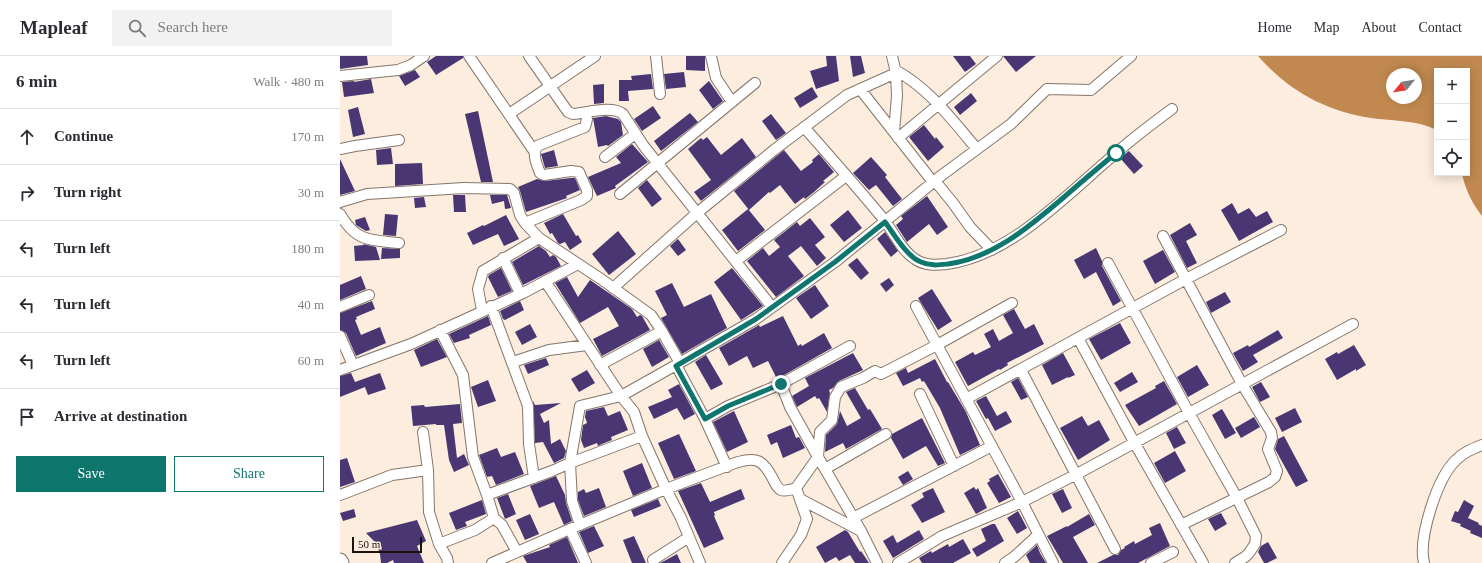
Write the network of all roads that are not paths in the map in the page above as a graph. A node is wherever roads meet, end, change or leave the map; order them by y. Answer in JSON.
{"nodes":[{"id":1,"x":424,"y":56,"type":"edge"},
{"id":2,"x":469,"y":56,"type":"edge"},
{"id":3,"x":529,"y":56,"type":"edge"},
{"id":4,"x":595,"y":56,"type":"edge"},
{"id":5,"x":656,"y":56,"type":"edge"},
{"id":6,"x":711,"y":56,"type":"edge"},
{"id":7,"x":892,"y":56,"type":"edge"},
{"id":8,"x":997,"y":56,"type":"edge"},
{"id":9,"x":1132,"y":56,"type":"edge"},
{"id":10,"x":896,"y":71,"type":"junction"},
{"id":11,"x":340,"y":76,"type":"edge"},
{"id":12,"x":755,"y":83,"type":"dead end"},
{"id":13,"x":549,"y":86,"type":"junction"},
{"id":14,"x":860,"y":89,"type":"junction"},
{"id":15,"x":660,"y":94,"type":"dead end"},
{"id":16,"x":732,"y":102,"type":"junction"},
{"id":17,"x":938,"y":104,"type":"junction"},
{"id":18,"x":1172,"y":108,"type":"dead end"},
{"id":19,"x":586,"y":113,"type":"junction"},
{"id":20,"x":509,"y":114,"type":"junction"},
{"id":21,"x":804,"y":127,"type":"junction"},
{"id":22,"x":636,"y":134,"type":"junction"},
{"id":23,"x":896,"y":135,"type":"junction"},
{"id":24,"x":399,"y":140,"type":"dead end"},
{"id":25,"x":340,"y":149,"type":"edge"},
{"id":26,"x":976,"y":149,"type":"junction"},
{"id":27,"x":534,"y":151,"type":"junction"},
{"id":28,"x":605,"y":156,"type":"dead end"},
{"id":29,"x":658,"y":163,"type":"junction"},
{"id":30,"x":846,"y":176,"type":"junction"},
{"id":31,"x":934,"y":182,"type":"junction"},
{"id":32,"x":620,"y":194,"type":"dead end"},
{"id":33,"x":340,"y":202,"type":"edge"},
{"id":34,"x":340,"y":214,"type":"edge"},
{"id":35,"x":697,"y":214,"type":"junction"},
{"id":36,"x":885,"y":222,"type":"junction"},
{"id":37,"x":525,"y":223,"type":"junction"},
{"id":38,"x":1281,"y":230,"type":"dead end"},
{"id":39,"x":1163,"y":236,"type":"dead end"},
{"id":40,"x":539,"y":238,"type":"junction"},
{"id":41,"x":400,"y":242,"type":"dead end"},
{"id":42,"x":992,"y":250,"type":"junction"},
{"id":43,"x":503,"y":258,"type":"junction"},
{"id":44,"x":736,"y":261,"type":"junction"},
{"id":45,"x":1108,"y":263,"type":"dead end"},
{"id":46,"x":578,"y":264,"type":"junction"},
{"id":47,"x":1186,"y":279,"type":"junction"},
{"id":48,"x":545,"y":281,"type":"junction"},
{"id":49,"x":613,"y":288,"type":"junction"},
{"id":50,"x":520,"y":294,"type":"junction"},
{"id":51,"x":369,"y":295,"type":"dead end"},
{"id":52,"x":1012,"y":303,"type":"dead end"},
{"id":53,"x":916,"y":306,"type":"dead end"},
{"id":54,"x":340,"y":307,"type":"edge"},
{"id":55,"x":772,"y":307,"type":"junction"},
{"id":56,"x":487,"y":308,"type":"junction"},
{"id":57,"x":1132,"y":308,"type":"junction"},
{"id":58,"x":1352,"y":324,"type":"dead end"},
{"id":59,"x":440,"y":330,"type":"junction"},
{"id":60,"x":662,"y":331,"type":"junction"},
{"id":61,"x":340,"y":336,"type":"edge"},
{"id":62,"x":1078,"y":338,"type":"junction"},
{"id":63,"x":587,"y":345,"type":"junction"},
{"id":64,"x":937,"y":345,"type":"junction"},
{"id":65,"x":850,"y":346,"type":"dead end"},
{"id":66,"x":513,"y":362,"type":"junction"},
{"id":67,"x":678,"y":364,"type":"junction"},
{"id":68,"x":353,"y":365,"type":"junction"},
{"id":69,"x":600,"y":365,"type":"junction"},
{"id":70,"x":340,"y":370,"type":"edge"},
{"id":71,"x":1021,"y":370,"type":"junction"},
{"id":72,"x":781,"y":384,"type":"junction"},
{"id":73,"x":1242,"y":384,"type":"junction"},
{"id":74,"x":920,"y":394,"type":"dead end"},
{"id":75,"x":621,"y":396,"type":"junction"},
{"id":76,"x":966,"y":399,"type":"junction"},
{"id":77,"x":1189,"y":413,"type":"junction"},
{"id":78,"x":705,"y":419,"type":"junction"},
{"id":79,"x":423,"y":432,"type":"dead end"},
{"id":80,"x":886,"y":434,"type":"dead end"},
{"id":81,"x":642,"y":436,"type":"junction"},
{"id":82,"x":1134,"y":442,"type":"junction"},
{"id":83,"x":1482,"y":445,"type":"edge"},
{"id":84,"x":992,"y":446,"type":"junction"},
{"id":85,"x":818,"y":457,"type":"junction"},
{"id":86,"x":570,"y":463,"type":"junction"},
{"id":87,"x":954,"y":466,"type":"junction"},
{"id":88,"x":728,"y":467,"type":"junction"},
{"id":89,"x":825,"y":469,"type":"junction"},
{"id":90,"x":428,"y":470,"type":"junction"},
{"id":91,"x":1076,"y":474,"type":"junction"},
{"id":92,"x":534,"y":478,"type":"junction"},
{"id":93,"x":796,"y":488,"type":"junction"},
{"id":94,"x":666,"y":489,"type":"junction"},
{"id":95,"x":340,"y":495,"type":"edge"},
{"id":96,"x":487,"y":495,"type":"junction"},
{"id":97,"x":1237,"y":498,"type":"junction"},
{"id":98,"x":802,"y":500,"type":"junction"},
{"id":99,"x":1022,"y":502,"type":"junction"},
{"id":100,"x":494,"y":518,"type":"junction"},
{"id":101,"x":853,"y":518,"type":"junction"},
{"id":102,"x":580,"y":525,"type":"junction"},
{"id":103,"x":1181,"y":525,"type":"junction"},
{"id":104,"x":570,"y":529,"type":"junction"},
{"id":105,"x":861,"y":531,"type":"junction"},
{"id":106,"x":1038,"y":535,"type":"junction"},
{"id":107,"x":689,"y":537,"type":"junction"},
{"id":108,"x":439,"y":544,"type":"junction"},
{"id":109,"x":1116,"y":549,"type":"dead end"},
{"id":110,"x":517,"y":552,"type":"junction"},
{"id":111,"x":1173,"y":552,"type":"dead end"},
{"id":112,"x":651,"y":562,"type":"edge"},
{"id":113,"x":448,"y":563,"type":"edge"},
{"id":114,"x":492,"y":563,"type":"edge"},
{"id":115,"x":586,"y":563,"type":"edge"},
{"id":116,"x":700,"y":563,"type":"edge"},
{"id":117,"x":782,"y":563,"type":"edge"},
{"id":118,"x":877,"y":563,"type":"edge"},
{"id":119,"x":898,"y":563,"type":"edge"},
{"id":120,"x":1005,"y":563,"type":"edge"},
{"id":121,"x":1053,"y":563,"type":"edge"},
{"id":122,"x":1151,"y":563,"type":"edge"},
{"id":123,"x":1202,"y":563,"type":"edge"},
{"id":124,"x":1237,"y":563,"type":"edge"},
{"id":125,"x":1424,"y":563,"type":"edge"}],
"edges":[{"from":1,"to":11,"type":"street"},
{"from":2,"to":20,"type":"street"},
{"from":3,"to":13,"type":"street"},
{"from":4,"to":13,"type":"street"},
{"from":5,"to":15,"type":"street"},
{"from":6,"to":16,"type":"street"},
{"from":7,"to":10,"type":"street"},
{"from":8,"to":17,"type":"street"},
{"from":9,"to":26,"type":"street"},
{"from":10,"to":14,"type":"street"},
{"from":10,"to":17,"type":"street"},
{"from":10,"to":23,"type":"street"},
{"from":12,"to":16,"type":"street"},
{"from":13,"to":19,"type":"street"},
{"from":13,"to":20,"type":"street"},
{"from":14,"to":21,"type":"street"},
{"from":14,"to":23,"type":"street"},
{"from":16,"to":29,"type":"street"},
{"from":17,"to":23,"type":"street"},
{"from":17,"to":26,"type":"street"},
{"from":18,"to":42,"type":"street"},
{"from":19,"to":22,"type":"street"},
{"from":19,"to":27,"type":"street"},
{"from":20,"to":27,"type":"street"},
{"from":21,"to":30,"type":"street"},
{"from":21,"to":35,"type":"street"},
{"from":22,"to":28,"type":"street"},
{"from":22,"to":29,"type":"street"},
{"from":23,"to":31,"type":"street"},
{"from":24,"to":25,"type":"street"},
{"from":26,"to":31,"type":"street"},
{"from":27,"to":37,"type":"street"},
{"from":29,"to":32,"type":"street"},
{"from":29,"to":35,"type":"street"},
{"from":30,"to":36,"type":"street"},
{"from":30,"to":44,"type":"street"},
{"from":31,"to":36,"type":"street"},
{"from":31,"to":42,"type":"street"},
{"from":33,"to":37,"type":"street"},
{"from":34,"to":41,"type":"street"},
{"from":35,"to":44,"type":"street"},
{"from":35,"to":49,"type":"street"},
{"from":36,"to":42,"type":"street"},
{"from":36,"to":55,"type":"street"},
{"from":37,"to":40,"type":"street"},
{"from":38,"to":47,"type":"street"},
{"from":39,"to":47,"type":"street"},
{"from":40,"to":43,"type":"street"},
{"from":40,"to":46,"type":"street"},
{"from":43,"to":50,"type":"street"},
{"from":43,"to":56,"type":"street"},
{"from":44,"to":55,"type":"street"},
{"from":45,"to":57,"type":"street"},
{"from":46,"to":48,"type":"street"},
{"from":46,"to":49,"type":"street"},
{"from":47,"to":57,"type":"street"},
{"from":47,"to":73,"type":"street"},
{"from":48,"to":50,"type":"street"},
{"from":48,"to":63,"type":"street"},
{"from":49,"to":60,"type":"street"},
{"from":50,"to":56,"type":"street"},
{"from":51,"to":54,"type":"street"},
{"from":52,"to":64,"type":"street"},
{"from":53,"to":64,"type":"street"},
{"from":55,"to":67,"type":"street"},
{"from":56,"to":59,"type":"street"},
{"from":56,"to":66,"type":"street"},
{"from":57,"to":62,"type":"street"},
{"from":57,"to":77,"type":"street"},
{"from":58,"to":73,"type":"street"},
{"from":59,"to":68,"type":"street"},
{"from":59,"to":96,"type":"street"},
{"from":60,"to":67,"type":"street"},
{"from":60,"to":69,"type":"street"},
{"from":61,"to":68,"type":"street"},
{"from":62,"to":71,"type":"street"},
{"from":62,"to":82,"type":"street"},
{"from":63,"to":66,"type":"street"},
{"from":63,"to":69,"type":"street"},
{"from":64,"to":76,"type":"street"},
{"from":64,"to":85,"type":"street"},
{"from":65,"to":72,"type":"street"},
{"from":66,"to":92,"type":"street"},
{"from":67,"to":75,"type":"street"},
{"from":67,"to":78,"type":"street"},
{"from":68,"to":70,"type":"street"},
{"from":69,"to":75,"type":"street"},
{"from":71,"to":76,"type":"street"},
{"from":71,"to":91,"type":"street"},
{"from":72,"to":78,"type":"street"},
{"from":72,"to":85,"type":"street"},
{"from":73,"to":77,"type":"street"},
{"from":73,"to":97,"type":"street"},
{"from":74,"to":87,"type":"street"},
{"from":75,"to":81,"type":"street"},
{"from":75,"to":86,"type":"street"},
{"from":76,"to":84,"type":"street"},
{"from":77,"to":82,"type":"street"},
{"from":77,"to":97,"type":"street"},
{"from":78,"to":88,"type":"street"},
{"from":79,"to":90,"type":"street"},
{"from":80,"to":89,"type":"street"},
{"from":81,"to":86,"type":"street"},
{"from":81,"to":94,"type":"street"},
{"from":82,"to":91,"type":"street"},
{"from":82,"to":103,"type":"street"},
{"from":83,"to":125,"type":"street"},
{"from":84,"to":87,"type":"street"},
{"from":84,"to":99,"type":"street"},
{"from":85,"to":89,"type":"street"},
{"from":85,"to":93,"type":"street"},
{"from":86,"to":92,"type":"street"},
{"from":86,"to":102,"type":"street"},
{"from":87,"to":101,"type":"street"},
{"from":88,"to":93,"type":"street"},
{"from":88,"to":94,"type":"street"},
{"from":89,"to":101,"type":"street"},
{"from":90,"to":95,"type":"street"},
{"from":90,"to":108,"type":"street"},
{"from":91,"to":99,"type":"street"},
{"from":91,"to":109,"type":"street"},
{"from":92,"to":96,"type":"street"},
{"from":93,"to":98,"type":"street"},
{"from":94,"to":102,"type":"street"},
{"from":94,"to":107,"type":"street"},
{"from":96,"to":100,"type":"street"},
{"from":97,"to":103,"type":"street"},
{"from":97,"to":124,"type":"street"},
{"from":98,"to":105,"type":"street"},
{"from":98,"to":117,"type":"street"},
{"from":99,"to":106,"type":"street"},
{"from":99,"to":119,"type":"street"},
{"from":100,"to":108,"type":"street"},
{"from":100,"to":110,"type":"street"},
{"from":101,"to":105,"type":"street"},
{"from":102,"to":104,"type":"street"},
{"from":103,"to":123,"type":"street"},
{"from":104,"to":110,"type":"street"},
{"from":104,"to":115,"type":"street"},
{"from":105,"to":118,"type":"street"},
{"from":106,"to":120,"type":"street"},
{"from":106,"to":121,"type":"street"},
{"from":107,"to":112,"type":"street"},
{"from":107,"to":116,"type":"street"},
{"from":108,"to":113,"type":"street"},
{"from":110,"to":114,"type":"street"},
{"from":111,"to":122,"type":"street"}]}
